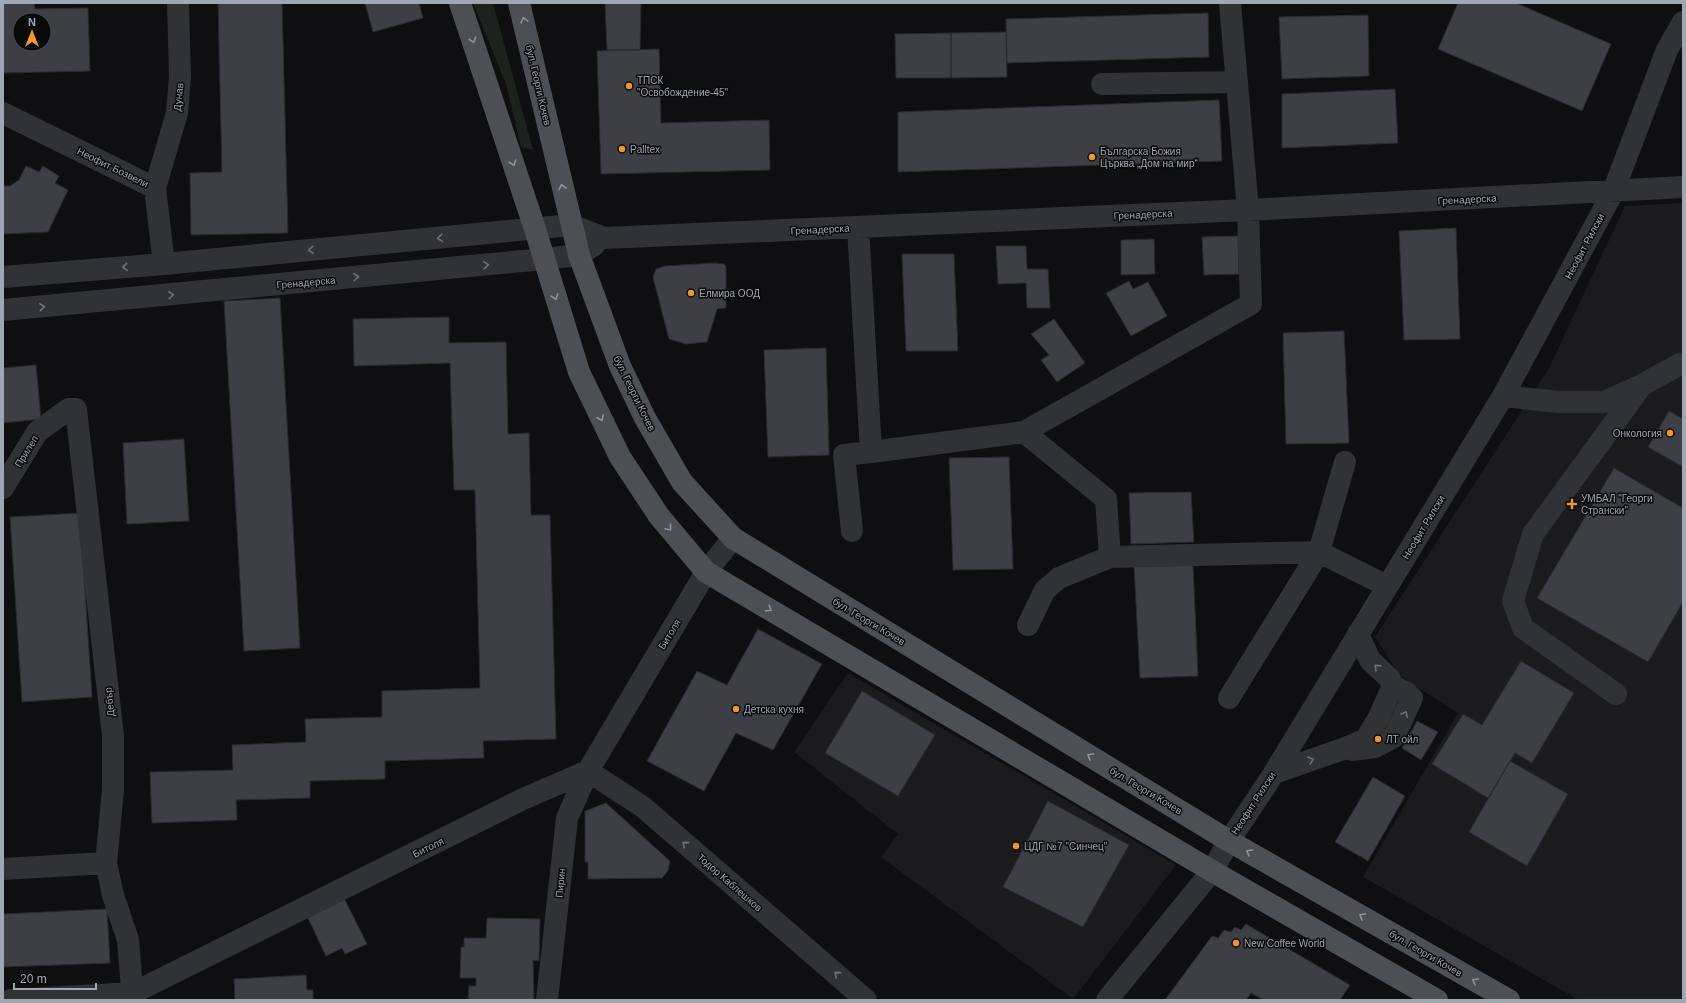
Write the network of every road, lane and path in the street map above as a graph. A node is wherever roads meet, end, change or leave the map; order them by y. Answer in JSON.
{"nodes":[{"id":1,"x":178,"y":3,"type":"edge"},
{"id":2,"x":460,"y":3,"type":"edge"},
{"id":3,"x":519,"y":3,"type":"edge"},
{"id":4,"x":1230,"y":3,"type":"edge"},
{"id":5,"x":1683,"y":22,"type":"edge"},
{"id":6,"x":1237,"y":82,"type":"junction"},
{"id":7,"x":1102,"y":84,"type":"dead end"},
{"id":8,"x":3,"y":113,"type":"edge"},
{"id":9,"x":1683,"y":187,"type":"edge"},
{"id":10,"x":155,"y":188,"type":"junction"},
{"id":11,"x":1614,"y":192,"type":"junction"},
{"id":12,"x":1248,"y":210,"type":"junction"},
{"id":13,"x":571,"y":225,"type":"junction"},
{"id":14,"x":858,"y":227,"type":"junction"},
{"id":15,"x":535,"y":229,"type":"junction"},
{"id":16,"x":604,"y":238,"type":"junction"},
{"id":17,"x":579,"y":255,"type":"junction"},
{"id":18,"x":544,"y":259,"type":"junction"},
{"id":19,"x":164,"y":264,"type":"junction"},
{"id":20,"x":3,"y":277,"type":"edge"},
{"id":21,"x":3,"y":310,"type":"edge"},
{"id":22,"x":1683,"y":365,"type":"edge"},
{"id":23,"x":1642,"y":385,"type":"junction"},
{"id":24,"x":1503,"y":396,"type":"junction"},
{"id":25,"x":76,"y":408,"type":"joint"},
{"id":26,"x":1024,"y":432,"type":"junction"},
{"id":27,"x":871,"y":452,"type":"junction"},
{"id":28,"x":1345,"y":462,"type":"dead end"},
{"id":29,"x":3,"y":488,"type":"edge"},
{"id":30,"x":852,"y":531,"type":"dead end"},
{"id":31,"x":733,"y":538,"type":"junction"},
{"id":32,"x":1319,"y":552,"type":"junction"},
{"id":33,"x":1110,"y":557,"type":"junction"},
{"id":34,"x":706,"y":572,"type":"junction"},
{"id":35,"x":1387,"y":586,"type":"junction"},
{"id":36,"x":1028,"y":625,"type":"dead end"},
{"id":37,"x":1358,"y":634,"type":"junction"},
{"id":38,"x":1616,"y":694,"type":"dead end"},
{"id":39,"x":1229,"y":698,"type":"dead end"},
{"id":40,"x":588,"y":771,"type":"junction"},
{"id":41,"x":1274,"y":773,"type":"junction"},
{"id":42,"x":1229,"y":841,"type":"junction"},
{"id":43,"x":106,"y":862,"type":"junction"},
{"id":44,"x":3,"y":869,"type":"edge"},
{"id":45,"x":1212,"y":871,"type":"junction"},
{"id":46,"x":133,"y":996,"type":"edge"},
{"id":47,"x":11,"y":1000,"type":"edge"},
{"id":48,"x":547,"y":1000,"type":"edge"},
{"id":49,"x":866,"y":1000,"type":"edge"},
{"id":50,"x":1107,"y":1000,"type":"edge"},
{"id":51,"x":1437,"y":1000,"type":"edge"},
{"id":52,"x":1509,"y":1000,"type":"edge"}],
"edges":[{"from":1,"to":10,"type":"street","name":"Дунав"},
{"from":2,"to":15,"type":"main road","one_way":true},
{"from":13,"to":3,"type":"main road","name":"бул. Георги Кочев","one_way":true},
{"from":4,"to":6,"type":"street"},
{"from":5,"to":11,"type":"street","name":"Неофит Рилски"},
{"from":6,"to":7,"type":"street"},
{"from":6,"to":12,"type":"street"},
{"from":8,"to":10,"type":"street","name":"Неофит Бозвели"},
{"from":9,"to":11,"type":"street","name":"Гренадерска"},
{"from":10,"to":19,"type":"street","name":"Неофит Бозвели"},
{"from":11,"to":12,"type":"street","name":"Гренадерска"},
{"from":11,"to":24,"type":"street","name":"Неофит Рилски"},
{"from":12,"to":14,"type":"street","name":"Гренадерска"},
{"from":12,"to":26,"type":"street"},
{"from":13,"to":15,"type":"street","name":"Гренадерска"},
{"from":13,"to":16,"type":"street","name":"Гренадерска"},
{"from":13,"to":17,"type":"main road","name":"бул. Георги Кочев"},
{"from":14,"to":16,"type":"street","name":"Гренадерска"},
{"from":14,"to":27,"type":"street"},
{"from":15,"to":18,"type":"main road"},
{"from":15,"to":19,"type":"street","name":"Гренадерска","one_way":true},
{"from":16,"to":17,"type":"street","name":"Гренадерска"},
{"from":17,"to":18,"type":"street","name":"Гренадерска"},
{"from":17,"to":31,"type":"main road","name":"бул. Георги Кочев"},
{"from":21,"to":18,"type":"street","name":"Гренадерска","one_way":true},
{"from":18,"to":34,"type":"main road","one_way":true},
{"from":19,"to":20,"type":"street","name":"Гренадерска","one_way":true},
{"from":22,"to":23,"type":"street"},
{"from":23,"to":24,"type":"street"},
{"from":23,"to":38,"type":"street"},
{"from":24,"to":35,"type":"street","name":"Неофит Рилски"},
{"from":25,"to":29,"type":"street","name":"Прилеп"},
{"from":25,"to":43,"type":"street","name":"Дебър"},
{"from":26,"to":27,"type":"street"},
{"from":26,"to":33,"type":"street"},
{"from":27,"to":30,"type":"street"},
{"from":28,"to":32,"type":"street"},
{"from":31,"to":34,"type":"street","name":"Битоля"},
{"from":42,"to":31,"type":"main road","name":"бул. Георги Кочев","one_way":true},
{"from":32,"to":33,"type":"street"},
{"from":32,"to":35,"type":"street"},
{"from":32,"to":39,"type":"street"},
{"from":33,"to":36,"type":"street"},
{"from":34,"to":40,"type":"street","name":"Битоля"},
{"from":34,"to":45,"type":"main road","one_way":true},
{"from":35,"to":37,"type":"street","name":"Неофит Рилски"},
{"from":37,"to":41,"type":"street","name":"Неофит Рилски"},
{"from":41,"to":37,"type":"street","one_way":true},
{"from":40,"to":46,"type":"street","name":"Битоля"},
{"from":40,"to":48,"type":"street","name":"Пирин"},
{"from":49,"to":40,"type":"street","name":"Тодор Каблешков","one_way":true},
{"from":41,"to":42,"type":"street","name":"Неофит Рилски"},
{"from":42,"to":45,"type":"street","name":"Неофит Рилски"},
{"from":52,"to":42,"type":"main road","name":"бул. Георги Кочев","one_way":true},
{"from":43,"to":44,"type":"street"},
{"from":43,"to":46,"type":"street","name":"Дебър"},
{"from":45,"to":50,"type":"street","name":"Неофит Рилски"},
{"from":45,"to":51,"type":"main road"},
{"from":46,"to":47,"type":"street","name":"Битоля"}]}
